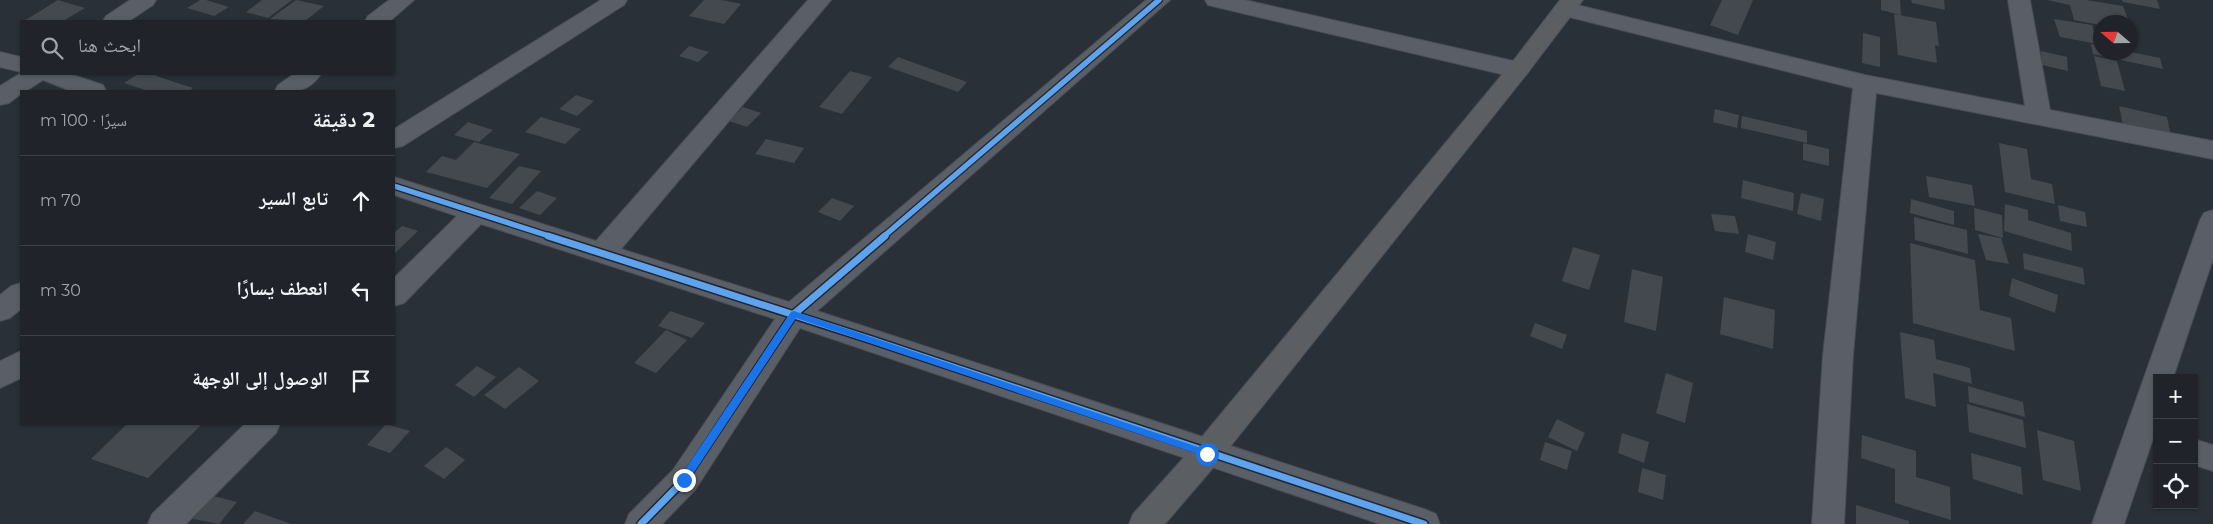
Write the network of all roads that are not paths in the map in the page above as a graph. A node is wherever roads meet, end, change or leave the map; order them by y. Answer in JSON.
{"nodes":[{"id":1,"x":145,"y":0,"type":"edge"},
{"id":2,"x":403,"y":0,"type":"edge"},
{"id":3,"x":616,"y":0,"type":"edge"},
{"id":4,"x":820,"y":0,"type":"edge"},
{"id":5,"x":1159,"y":0,"type":"edge"},
{"id":6,"x":1216,"y":0,"type":"edge"},
{"id":7,"x":2019,"y":0,"type":"edge"},
{"id":8,"x":1568,"y":4,"type":"edge"},
{"id":9,"x":115,"y":20,"type":"edge"},
{"id":10,"x":377,"y":20,"type":"edge"},
{"id":11,"x":0,"y":59,"type":"edge"},
{"id":12,"x":20,"y":65,"type":"edge"},
{"id":13,"x":1518,"y":70,"type":"junction"},
{"id":14,"x":34,"y":75,"type":"edge"},
{"id":15,"x":51,"y":75,"type":"edge"},
{"id":16,"x":308,"y":75,"type":"edge"},
{"id":17,"x":1865,"y":83,"type":"junction"},
{"id":18,"x":91,"y":90,"type":"edge"},
{"id":19,"x":288,"y":90,"type":"edge"},
{"id":20,"x":0,"y":97,"type":"edge"},
{"id":21,"x":2039,"y":118,"type":"junction"},
{"id":22,"x":395,"y":139,"type":"edge"},
{"id":23,"x":2213,"y":150,"type":"edge"},
{"id":24,"x":395,"y":186,"type":"edge"},
{"id":25,"x":476,"y":213,"type":"junction"},
{"id":26,"x":2213,"y":220,"type":"edge"},
{"id":27,"x":601,"y":254,"type":"junction"},
{"id":28,"x":395,"y":294,"type":"edge"},
{"id":29,"x":20,"y":295,"type":"edge"},
{"id":30,"x":0,"y":310,"type":"edge"},
{"id":31,"x":794,"y":314,"type":"junction"},
{"id":32,"x":20,"y":364,"type":"edge"},
{"id":33,"x":2159,"y":374,"type":"edge"},
{"id":34,"x":0,"y":376,"type":"edge"},
{"id":35,"x":2153,"y":403,"type":"edge"},
{"id":36,"x":264,"y":425,"type":"edge"},
{"id":37,"x":2147,"y":438,"type":"edge"},
{"id":38,"x":2198,"y":453,"type":"edge"},
{"id":39,"x":1207,"y":454,"type":"junction"},
{"id":40,"x":2213,"y":458,"type":"edge"},
{"id":41,"x":164,"y":524,"type":"edge"},
{"id":42,"x":641,"y":524,"type":"edge"},
{"id":43,"x":1145,"y":524,"type":"edge"},
{"id":44,"x":1424,"y":524,"type":"edge"},
{"id":45,"x":1828,"y":524,"type":"edge"},
{"id":46,"x":2108,"y":524,"type":"edge"}],
"edges":[{"from":1,"to":9,"type":"street"},
{"from":2,"to":10,"type":"street"},
{"from":3,"to":22,"type":"street"},
{"from":4,"to":27,"type":"street"},
{"from":5,"to":31,"type":"street"},
{"from":6,"to":13,"type":"street"},
{"from":7,"to":21,"type":"street"},
{"from":8,"to":13,"type":"highway"},
{"from":8,"to":17,"type":"street"},
{"from":11,"to":12,"type":"street"},
{"from":13,"to":39,"type":"highway"},
{"from":14,"to":20,"type":"street"},
{"from":15,"to":18,"type":"street"},
{"from":16,"to":19,"type":"street"},
{"from":17,"to":21,"type":"street"},
{"from":17,"to":45,"type":"street"},
{"from":21,"to":23,"type":"street"},
{"from":24,"to":25,"type":"street"},
{"from":25,"to":27,"type":"street"},
{"from":25,"to":28,"type":"street"},
{"from":26,"to":33,"type":"street"},
{"from":27,"to":31,"type":"street"},
{"from":29,"to":30,"type":"street"},
{"from":31,"to":39,"type":"street"},
{"from":31,"to":42,"type":"street"},
{"from":32,"to":34,"type":"street"},
{"from":35,"to":37,"type":"street"},
{"from":36,"to":41,"type":"street"},
{"from":37,"to":46,"type":"street"},
{"from":38,"to":40,"type":"street"},
{"from":39,"to":43,"type":"highway"},
{"from":39,"to":44,"type":"street"}]}
